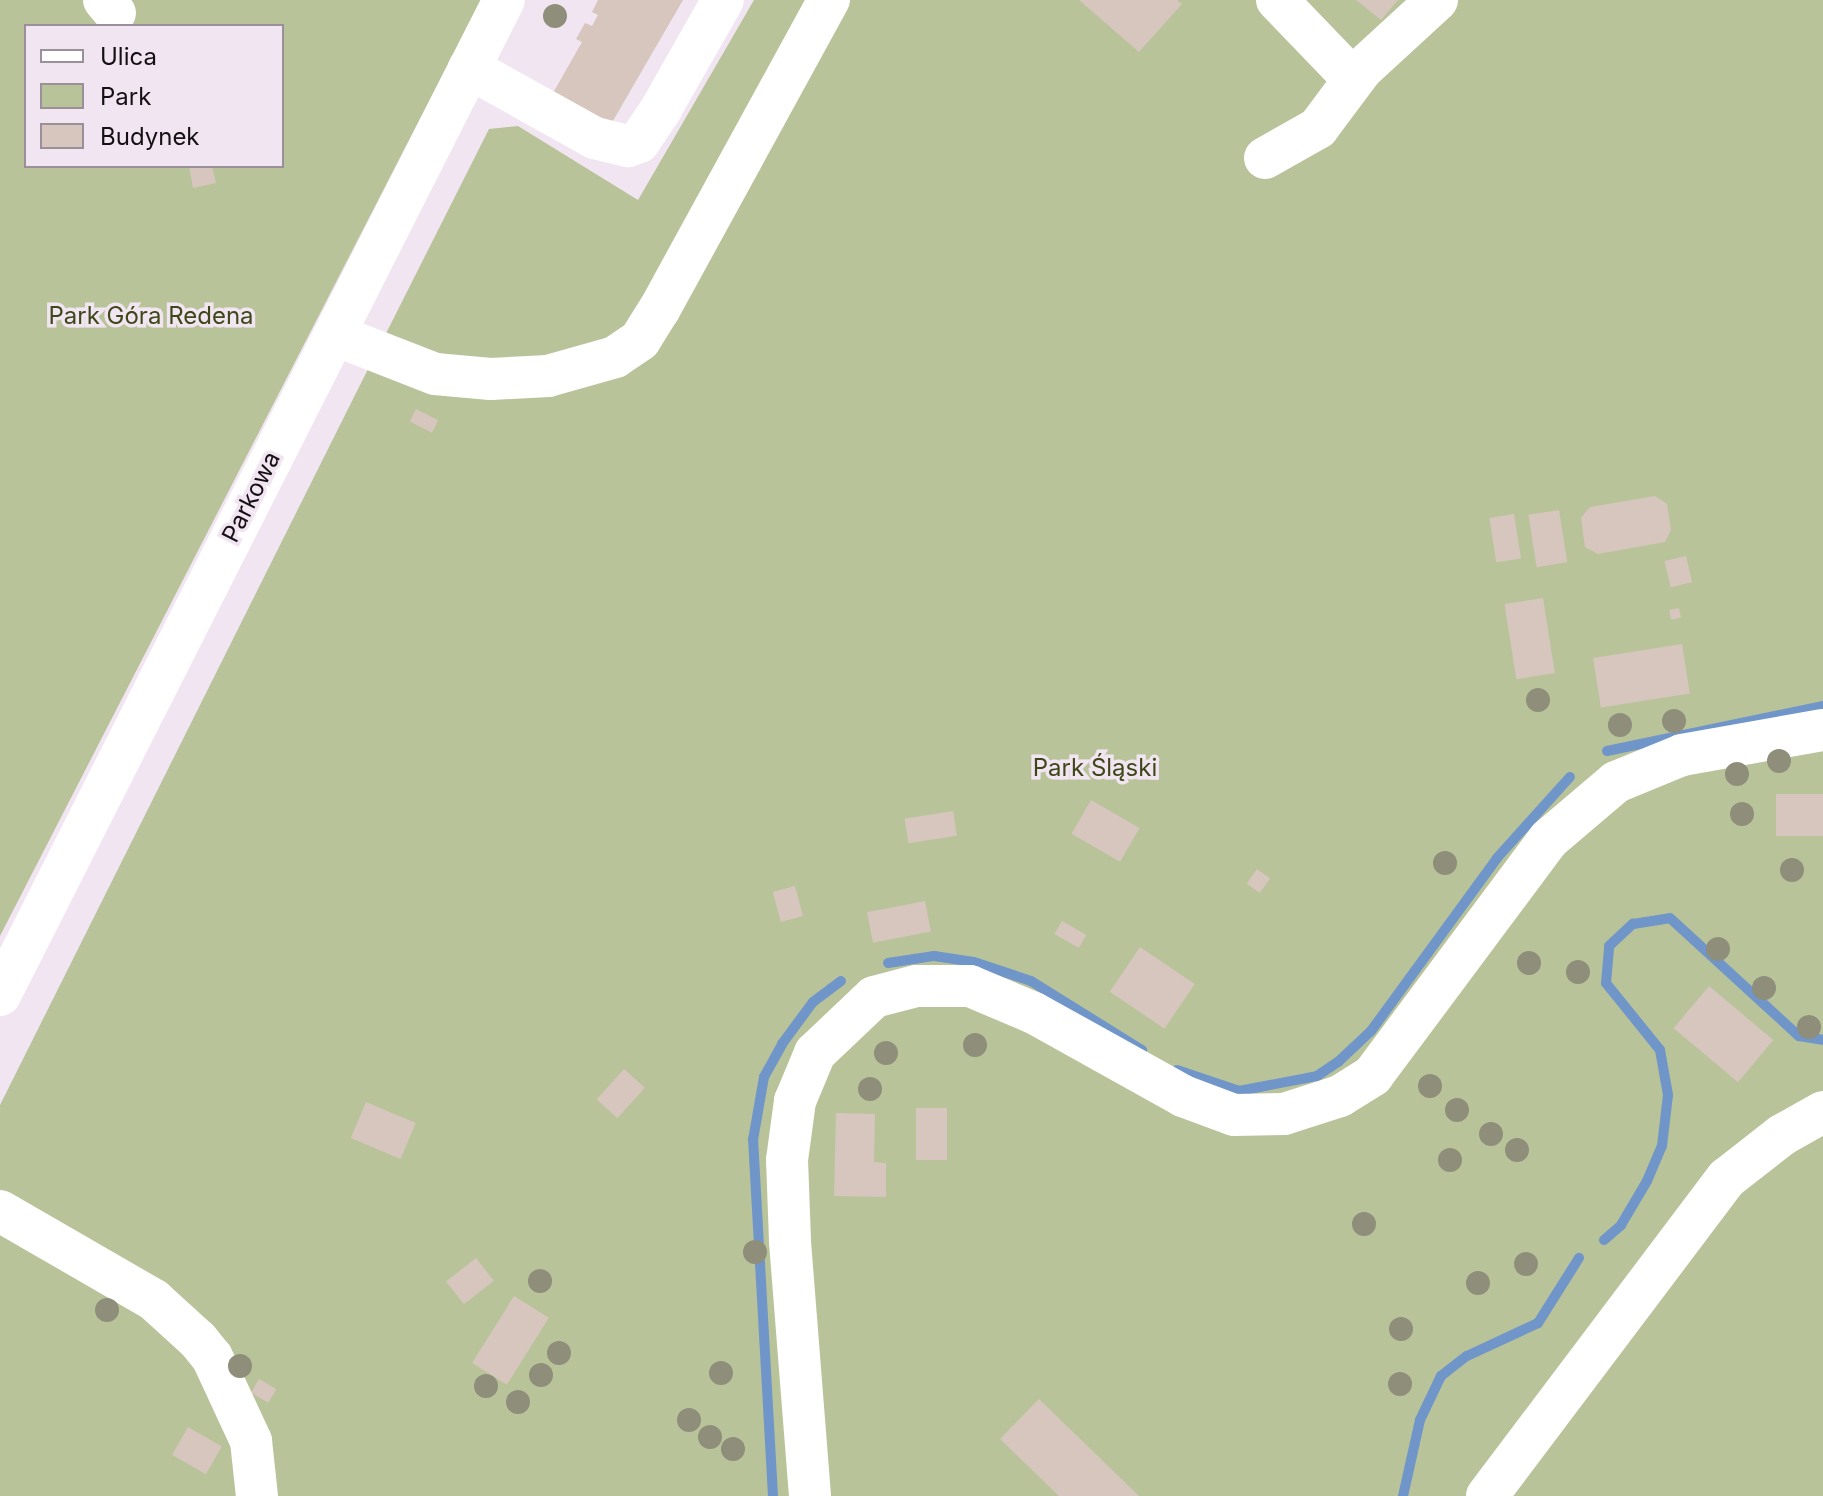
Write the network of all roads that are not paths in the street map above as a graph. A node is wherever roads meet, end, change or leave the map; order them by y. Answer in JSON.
{"nodes":[{"id":1,"x":504,"y":0,"type":"edge"},
{"id":2,"x":723,"y":0,"type":"edge"},
{"id":3,"x":829,"y":0,"type":"edge"},
{"id":4,"x":1277,"y":0,"type":"edge"},
{"id":5,"x":1437,"y":0,"type":"edge"},
{"id":6,"x":469,"y":68,"type":"junction"},
{"id":7,"x":1353,"y":79,"type":"junction"},
{"id":8,"x":1265,"y":158,"type":"dead end"},
{"id":9,"x":335,"y":335,"type":"junction"},
{"id":10,"x":1823,"y":730,"type":"edge"},
{"id":11,"x":0,"y":995,"type":"edge"},
{"id":12,"x":1823,"y":1112,"type":"edge"},
{"id":13,"x":0,"y":1211,"type":"edge"},
{"id":14,"x":178,"y":1318,"type":"junction"},
{"id":15,"x":234,"y":1344,"type":"dead end"},
{"id":16,"x":257,"y":1496,"type":"edge"},
{"id":17,"x":810,"y":1496,"type":"edge"},
{"id":18,"x":1487,"y":1496,"type":"edge"}],
"edges":[{"from":1,"to":6,"type":"street","name":"Parkowa"},
{"from":2,"to":6,"type":"street"},
{"from":3,"to":9,"type":"street"},
{"from":4,"to":7,"type":"street"},
{"from":5,"to":7,"type":"street"},
{"from":6,"to":9,"type":"street","name":"Parkowa"},
{"from":7,"to":8,"type":"street"},
{"from":9,"to":11,"type":"street","name":"Parkowa"},
{"from":10,"to":17,"type":"street"},
{"from":12,"to":18,"type":"street"},
{"from":13,"to":14,"type":"street"},
{"from":14,"to":15,"type":"street"},
{"from":14,"to":16,"type":"street"}]}
